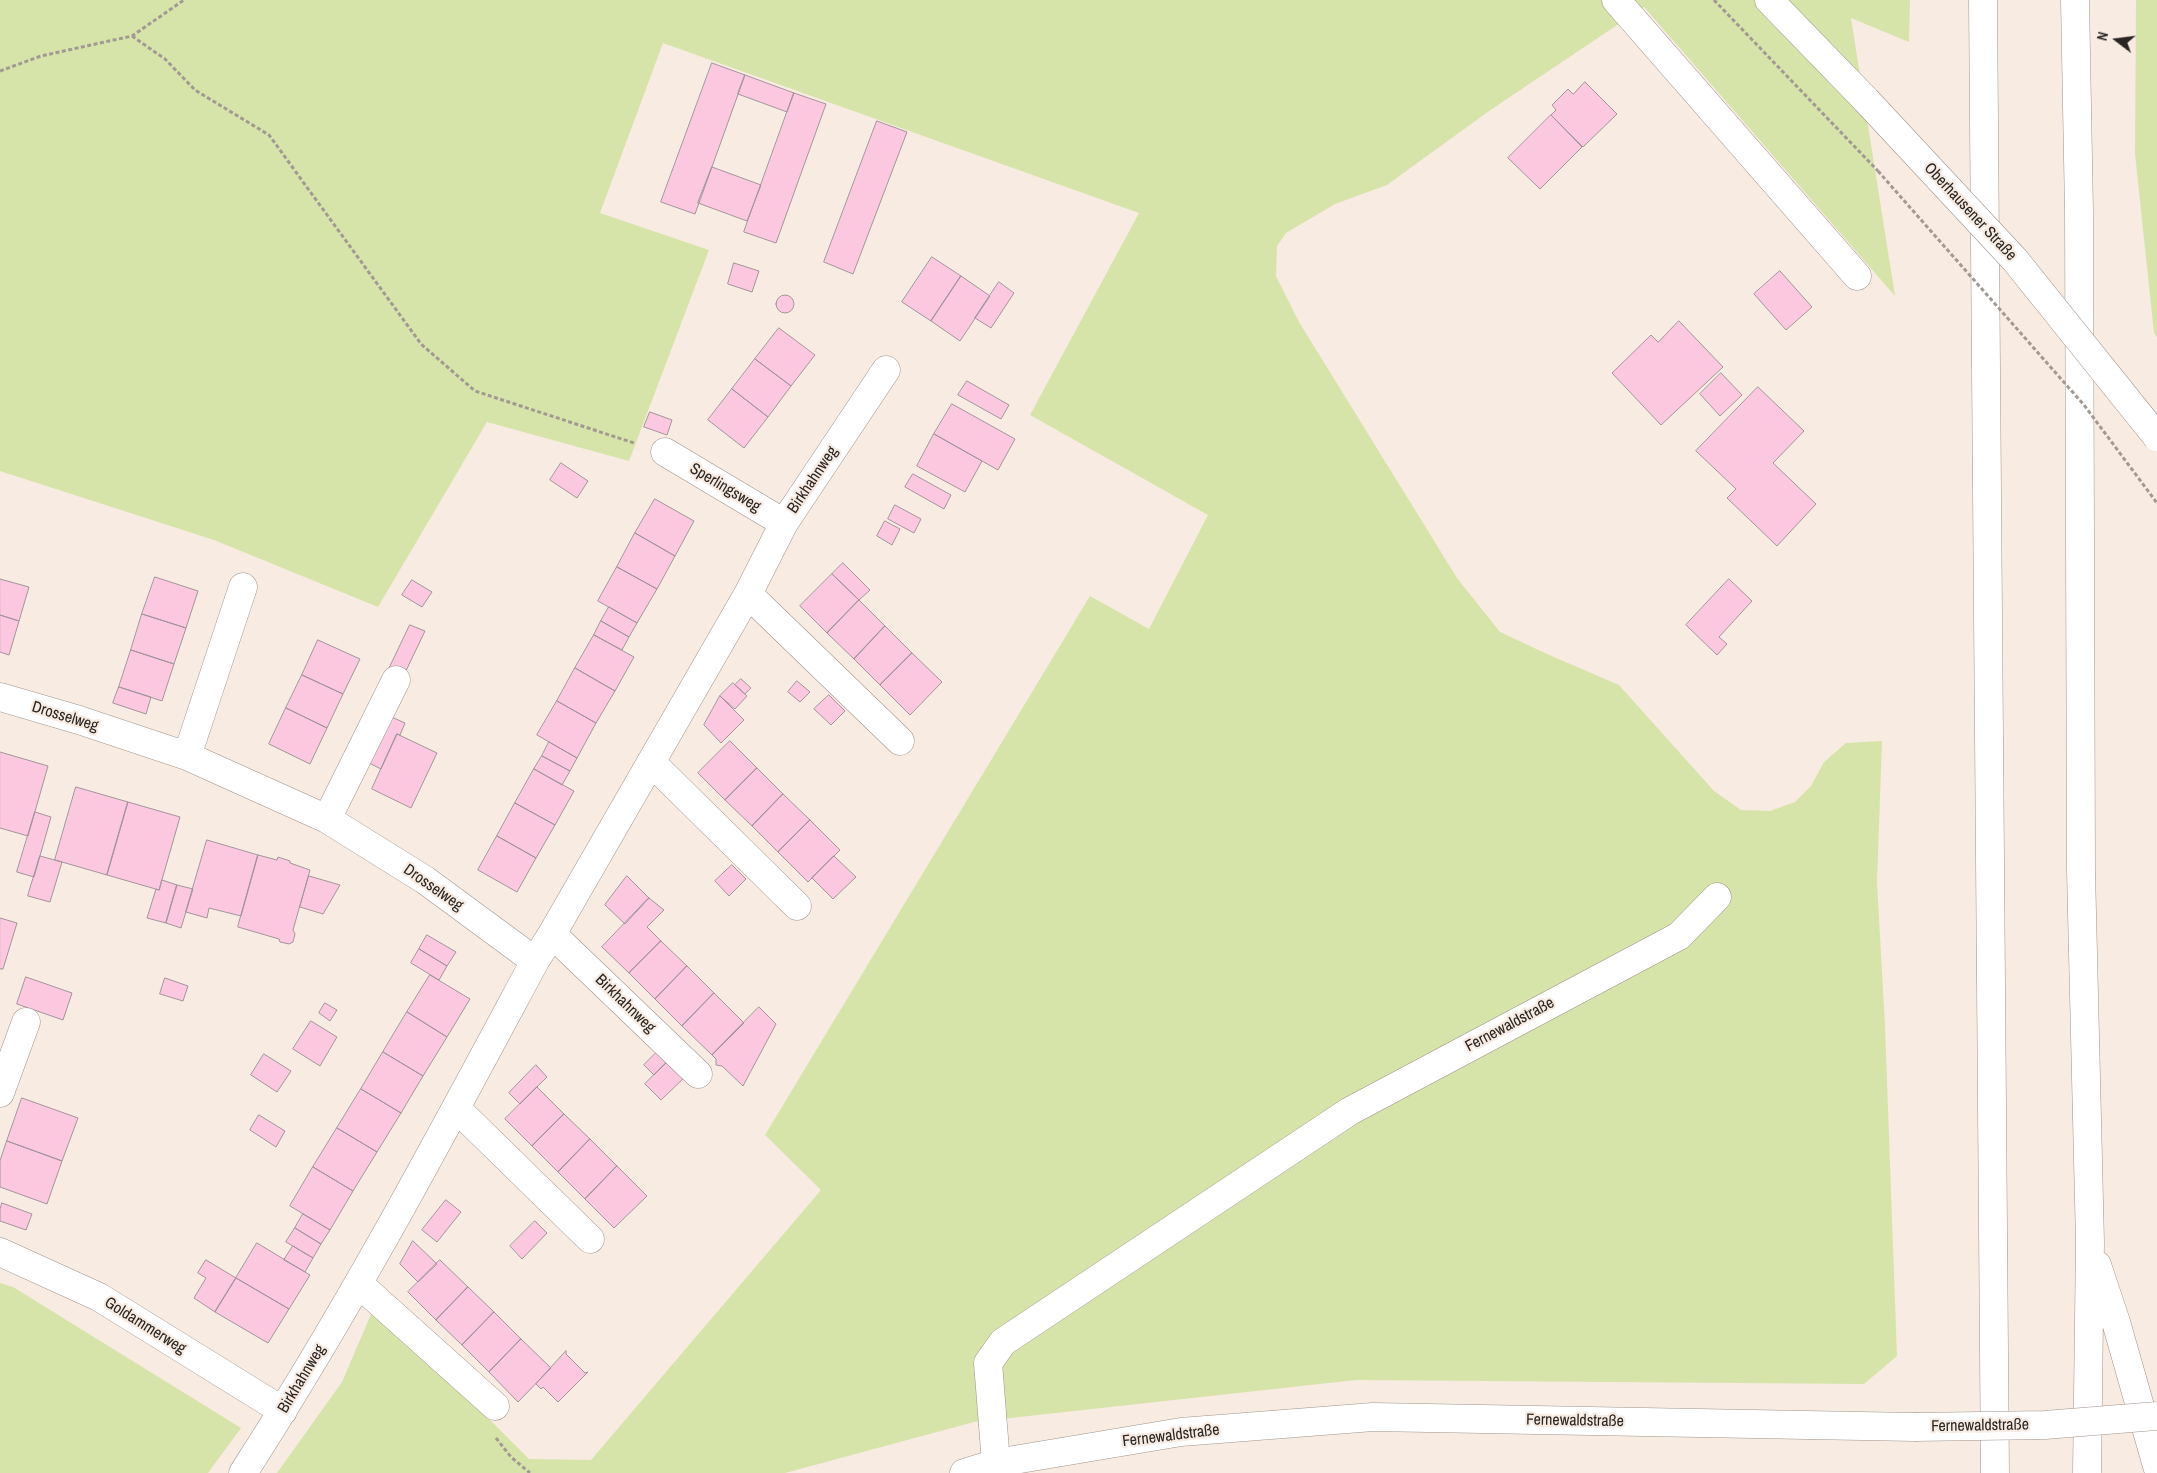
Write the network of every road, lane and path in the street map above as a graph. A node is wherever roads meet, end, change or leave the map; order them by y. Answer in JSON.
{"nodes":[{"id":1,"x":184,"y":0,"type":"edge"},
{"id":2,"x":1616,"y":0,"type":"edge"},
{"id":3,"x":1714,"y":0,"type":"edge"},
{"id":4,"x":1769,"y":0,"type":"edge"},
{"id":5,"x":1983,"y":0,"type":"edge"},
{"id":6,"x":2075,"y":0,"type":"edge"},
{"id":7,"x":132,"y":36,"type":"junction"},
{"id":8,"x":0,"y":71,"type":"edge"},
{"id":9,"x":1857,"y":276,"type":"dead end"},
{"id":10,"x":886,"y":370,"type":"dead end"},
{"id":11,"x":2157,"y":437,"type":"edge"},
{"id":12,"x":665,"y":452,"type":"joint"},
{"id":13,"x":2157,"y":503,"type":"edge"},
{"id":14,"x":784,"y":523,"type":"junction"},
{"id":15,"x":243,"y":587,"type":"dead end"},
{"id":16,"x":748,"y":594,"type":"junction"},
{"id":17,"x":396,"y":680,"type":"dead end"},
{"id":18,"x":0,"y":698,"type":"edge"},
{"id":19,"x":900,"y":742,"type":"dead end"},
{"id":20,"x":188,"y":756,"type":"junction"},
{"id":21,"x":651,"y":762,"type":"junction"},
{"id":22,"x":328,"y":819,"type":"junction"},
{"id":23,"x":1717,"y":898,"type":"dead end"},
{"id":24,"x":797,"y":906,"type":"dead end"},
{"id":25,"x":552,"y":934,"type":"junction"},
{"id":26,"x":534,"y":961,"type":"junction"},
{"id":27,"x":26,"y":1022,"type":"dead end"},
{"id":28,"x":698,"y":1074,"type":"dead end"},
{"id":29,"x":0,"y":1093,"type":"edge"},
{"id":30,"x":456,"y":1108,"type":"junction"},
{"id":31,"x":590,"y":1239,"type":"dead end"},
{"id":32,"x":2090,"y":1242,"type":"junction"},
{"id":33,"x":0,"y":1252,"type":"edge"},
{"id":34,"x":359,"y":1284,"type":"junction"},
{"id":35,"x":495,"y":1406,"type":"dead end"},
{"id":36,"x":283,"y":1411,"type":"junction"},
{"id":37,"x":2157,"y":1416,"type":"edge"},
{"id":38,"x":996,"y":1463,"type":"junction"},
{"id":39,"x":2157,"y":1466,"type":"edge"},
{"id":40,"x":243,"y":1473,"type":"edge"},
{"id":41,"x":964,"y":1473,"type":"edge"},
{"id":42,"x":1995,"y":1473,"type":"edge"},
{"id":43,"x":2087,"y":1473,"type":"edge"}],
"edges":[{"from":1,"to":7,"type":"path"},
{"from":2,"to":9,"type":"main road"},
{"from":3,"to":13,"type":"path","bridge":true},
{"from":4,"to":11,"type":"main road","name":"Oberhausener Straße","bridge":true},
{"from":5,"to":42,"type":"main road"},
{"from":6,"to":32,"type":"main road"},
{"from":7,"to":8,"type":"path"},
{"from":7,"to":12,"type":"path"},
{"from":10,"to":14,"type":"main road","name":"Birkhahnweg"},
{"from":12,"to":14,"type":"main road","name":"Sperlingsweg"},
{"from":14,"to":16,"type":"main road","name":"Birkhahnweg"},
{"from":15,"to":20,"type":"main road"},
{"from":16,"to":19,"type":"main road"},
{"from":16,"to":21,"type":"main road","name":"Birkhahnweg"},
{"from":17,"to":22,"type":"main road"},
{"from":18,"to":20,"type":"main road","name":"Drosselweg"},
{"from":20,"to":22,"type":"main road","name":"Drosselweg"},
{"from":21,"to":24,"type":"main road"},
{"from":21,"to":25,"type":"main road","name":"Birkhahnweg"},
{"from":22,"to":26,"type":"main road","name":"Drosselweg"},
{"from":23,"to":38,"type":"main road","name":"Fernewaldstraße"},
{"from":25,"to":26,"type":"main road","name":"Birkhahnweg"},
{"from":25,"to":28,"type":"main road","name":"Birkhahnweg"},
{"from":26,"to":30,"type":"main road","name":"Birkhahnweg"},
{"from":27,"to":29,"type":"main road"},
{"from":30,"to":31,"type":"main road"},
{"from":30,"to":34,"type":"main road","name":"Birkhahnweg"},
{"from":32,"to":39,"type":"main road"},
{"from":32,"to":43,"type":"main road"},
{"from":33,"to":36,"type":"main road","name":"Goldammerweg"},
{"from":34,"to":35,"type":"main road"},
{"from":34,"to":36,"type":"main road","name":"Birkhahnweg"},
{"from":36,"to":40,"type":"main road","name":"Birkhahnweg"},
{"from":37,"to":38,"type":"main road","name":"Fernewaldstraße","bridge":true},
{"from":38,"to":41,"type":"main road","name":"Fernewaldstraße"}]}
